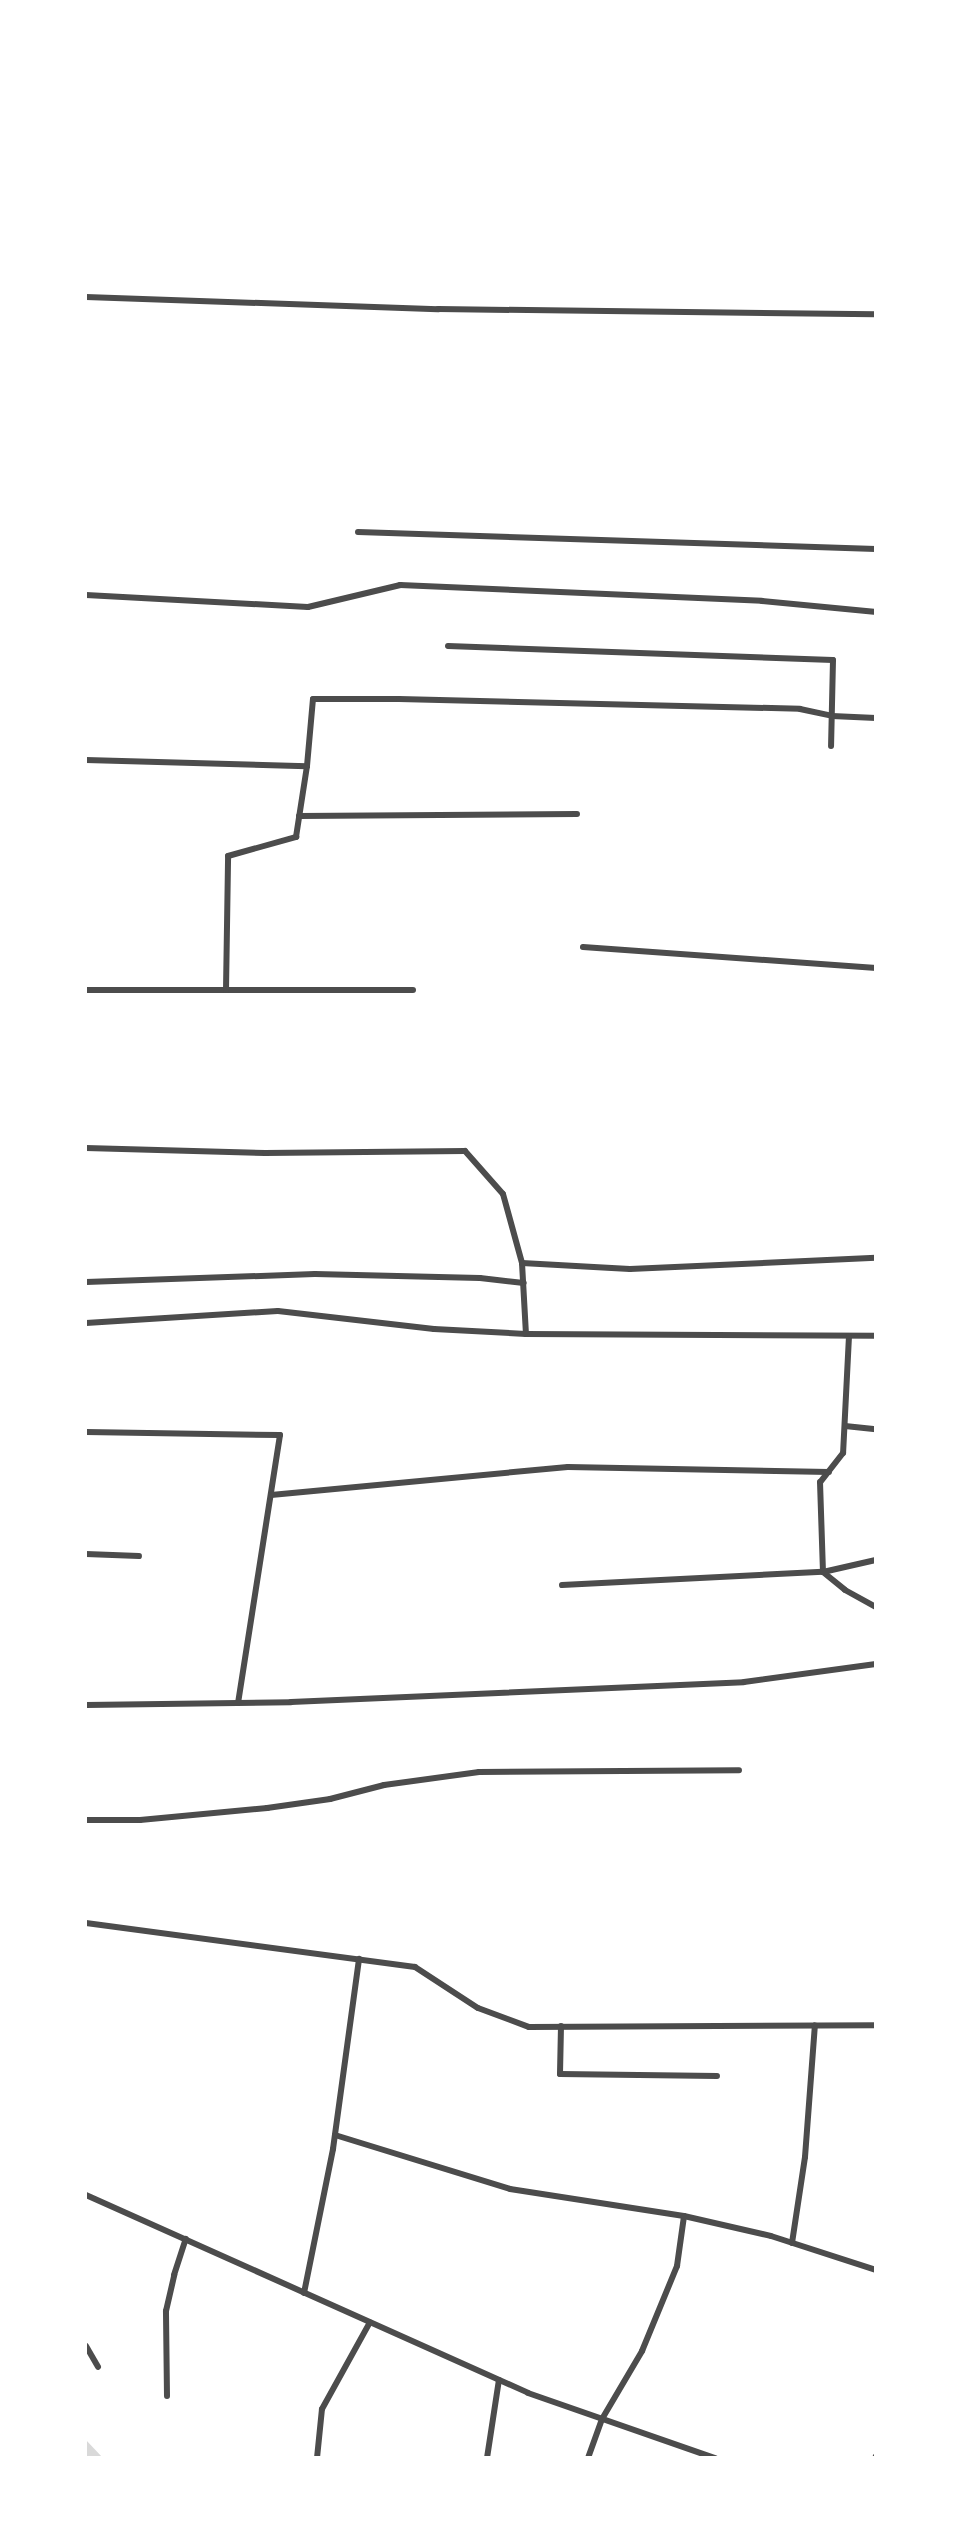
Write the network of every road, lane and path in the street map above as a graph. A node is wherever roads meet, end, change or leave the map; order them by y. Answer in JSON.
{"nodes":[{"id":1,"x":86,"y":297,"type":"edge"},
{"id":2,"x":876,"y":314,"type":"edge"},
{"id":3,"x":358,"y":532,"type":"dead end"},
{"id":4,"x":876,"y":549,"type":"edge"},
{"id":5,"x":86,"y":595,"type":"edge"},
{"id":6,"x":876,"y":612,"type":"edge"},
{"id":7,"x":448,"y":646,"type":"dead end"},
{"id":8,"x":832,"y":716,"type":"junction"},
{"id":9,"x":876,"y":718,"type":"edge"},
{"id":10,"x":831,"y":746,"type":"dead end"},
{"id":11,"x":86,"y":760,"type":"edge"},
{"id":12,"x":307,"y":766,"type":"junction"},
{"id":13,"x":578,"y":814,"type":"dead end"},
{"id":14,"x":299,"y":816,"type":"junction"},
{"id":15,"x":583,"y":947,"type":"dead end"},
{"id":16,"x":876,"y":968,"type":"edge"},
{"id":17,"x":86,"y":990,"type":"edge"},
{"id":18,"x":226,"y":990,"type":"junction"},
{"id":19,"x":413,"y":990,"type":"dead end"},
{"id":20,"x":86,"y":1148,"type":"edge"},
{"id":21,"x":876,"y":1258,"type":"edge"},
{"id":22,"x":522,"y":1263,"type":"junction"},
{"id":23,"x":86,"y":1282,"type":"edge"},
{"id":24,"x":524,"y":1283,"type":"junction"},
{"id":25,"x":86,"y":1323,"type":"edge"},
{"id":26,"x":526,"y":1334,"type":"junction"},
{"id":27,"x":849,"y":1336,"type":"junction"},
{"id":28,"x":876,"y":1336,"type":"edge"},
{"id":29,"x":845,"y":1426,"type":"junction"},
{"id":30,"x":876,"y":1429,"type":"edge"},
{"id":31,"x":86,"y":1432,"type":"edge"},
{"id":32,"x":829,"y":1472,"type":"junction"},
{"id":33,"x":271,"y":1495,"type":"junction"},
{"id":34,"x":86,"y":1554,"type":"edge"},
{"id":35,"x":139,"y":1556,"type":"dead end"},
{"id":36,"x":876,"y":1560,"type":"edge"},
{"id":37,"x":824,"y":1572,"type":"junction"},
{"id":38,"x":562,"y":1585,"type":"dead end"},
{"id":39,"x":876,"y":1607,"type":"edge"},
{"id":40,"x":876,"y":1664,"type":"edge"},
{"id":41,"x":238,"y":1703,"type":"junction"},
{"id":42,"x":86,"y":1705,"type":"edge"},
{"id":43,"x":739,"y":1770,"type":"dead end"},
{"id":44,"x":86,"y":1820,"type":"edge"},
{"id":45,"x":86,"y":1923,"type":"edge"},
{"id":46,"x":360,"y":1959,"type":"junction"},
{"id":47,"x":815,"y":2025,"type":"junction"},
{"id":48,"x":876,"y":2025,"type":"edge"},
{"id":49,"x":561,"y":2026,"type":"junction"},
{"id":50,"x":717,"y":2076,"type":"dead end"},
{"id":51,"x":335,"y":2135,"type":"junction"},
{"id":52,"x":86,"y":2195,"type":"edge"},
{"id":53,"x":684,"y":2216,"type":"junction"},
{"id":54,"x":186,"y":2239,"type":"junction"},
{"id":55,"x":792,"y":2243,"type":"junction"},
{"id":56,"x":876,"y":2270,"type":"edge"},
{"id":57,"x":304,"y":2293,"type":"junction"},
{"id":58,"x":370,"y":2322,"type":"junction"},
{"id":59,"x":86,"y":2346,"type":"edge"},
{"id":60,"x":98,"y":2367,"type":"dead end"},
{"id":61,"x":499,"y":2380,"type":"junction"},
{"id":62,"x":167,"y":2396,"type":"dead end"},
{"id":63,"x":602,"y":2419,"type":"junction"},
{"id":64,"x":317,"y":2457,"type":"edge"},
{"id":65,"x":488,"y":2457,"type":"edge"},
{"id":66,"x":588,"y":2457,"type":"edge"},
{"id":67,"x":715,"y":2457,"type":"edge"}],
"edges":[{"from":1,"to":2,"type":"street"},
{"from":3,"to":4,"type":"street"},
{"from":5,"to":6,"type":"street"},
{"from":7,"to":8,"type":"street"},
{"from":8,"to":9,"type":"street"},
{"from":8,"to":10,"type":"street"},
{"from":8,"to":12,"type":"street"},
{"from":11,"to":12,"type":"street"},
{"from":12,"to":14,"type":"street"},
{"from":13,"to":14,"type":"street"},
{"from":14,"to":18,"type":"street"},
{"from":15,"to":16,"type":"street"},
{"from":17,"to":18,"type":"street"},
{"from":18,"to":19,"type":"street"},
{"from":20,"to":22,"type":"street"},
{"from":21,"to":22,"type":"street"},
{"from":22,"to":24,"type":"street"},
{"from":23,"to":24,"type":"street"},
{"from":24,"to":26,"type":"street"},
{"from":25,"to":26,"type":"street"},
{"from":26,"to":27,"type":"street"},
{"from":27,"to":28,"type":"street"},
{"from":27,"to":29,"type":"street"},
{"from":29,"to":30,"type":"street"},
{"from":29,"to":32,"type":"street"},
{"from":31,"to":33,"type":"street"},
{"from":32,"to":33,"type":"street"},
{"from":32,"to":37,"type":"street"},
{"from":33,"to":41,"type":"street"},
{"from":34,"to":35,"type":"street"},
{"from":36,"to":37,"type":"street"},
{"from":37,"to":38,"type":"street"},
{"from":37,"to":39,"type":"street"},
{"from":40,"to":41,"type":"street"},
{"from":41,"to":42,"type":"street"},
{"from":43,"to":44,"type":"street"},
{"from":45,"to":46,"type":"street"},
{"from":46,"to":49,"type":"street"},
{"from":46,"to":51,"type":"street"},
{"from":47,"to":48,"type":"street"},
{"from":47,"to":49,"type":"street"},
{"from":47,"to":55,"type":"street"},
{"from":49,"to":50,"type":"street"},
{"from":51,"to":53,"type":"street"},
{"from":51,"to":57,"type":"street"},
{"from":52,"to":54,"type":"street"},
{"from":53,"to":55,"type":"street"},
{"from":53,"to":63,"type":"street"},
{"from":54,"to":57,"type":"street"},
{"from":54,"to":62,"type":"street"},
{"from":55,"to":56,"type":"street"},
{"from":57,"to":58,"type":"street"},
{"from":58,"to":61,"type":"street"},
{"from":58,"to":64,"type":"street"},
{"from":59,"to":60,"type":"street"},
{"from":61,"to":63,"type":"street"},
{"from":61,"to":65,"type":"street"},
{"from":63,"to":66,"type":"street"},
{"from":63,"to":67,"type":"street"}]}
